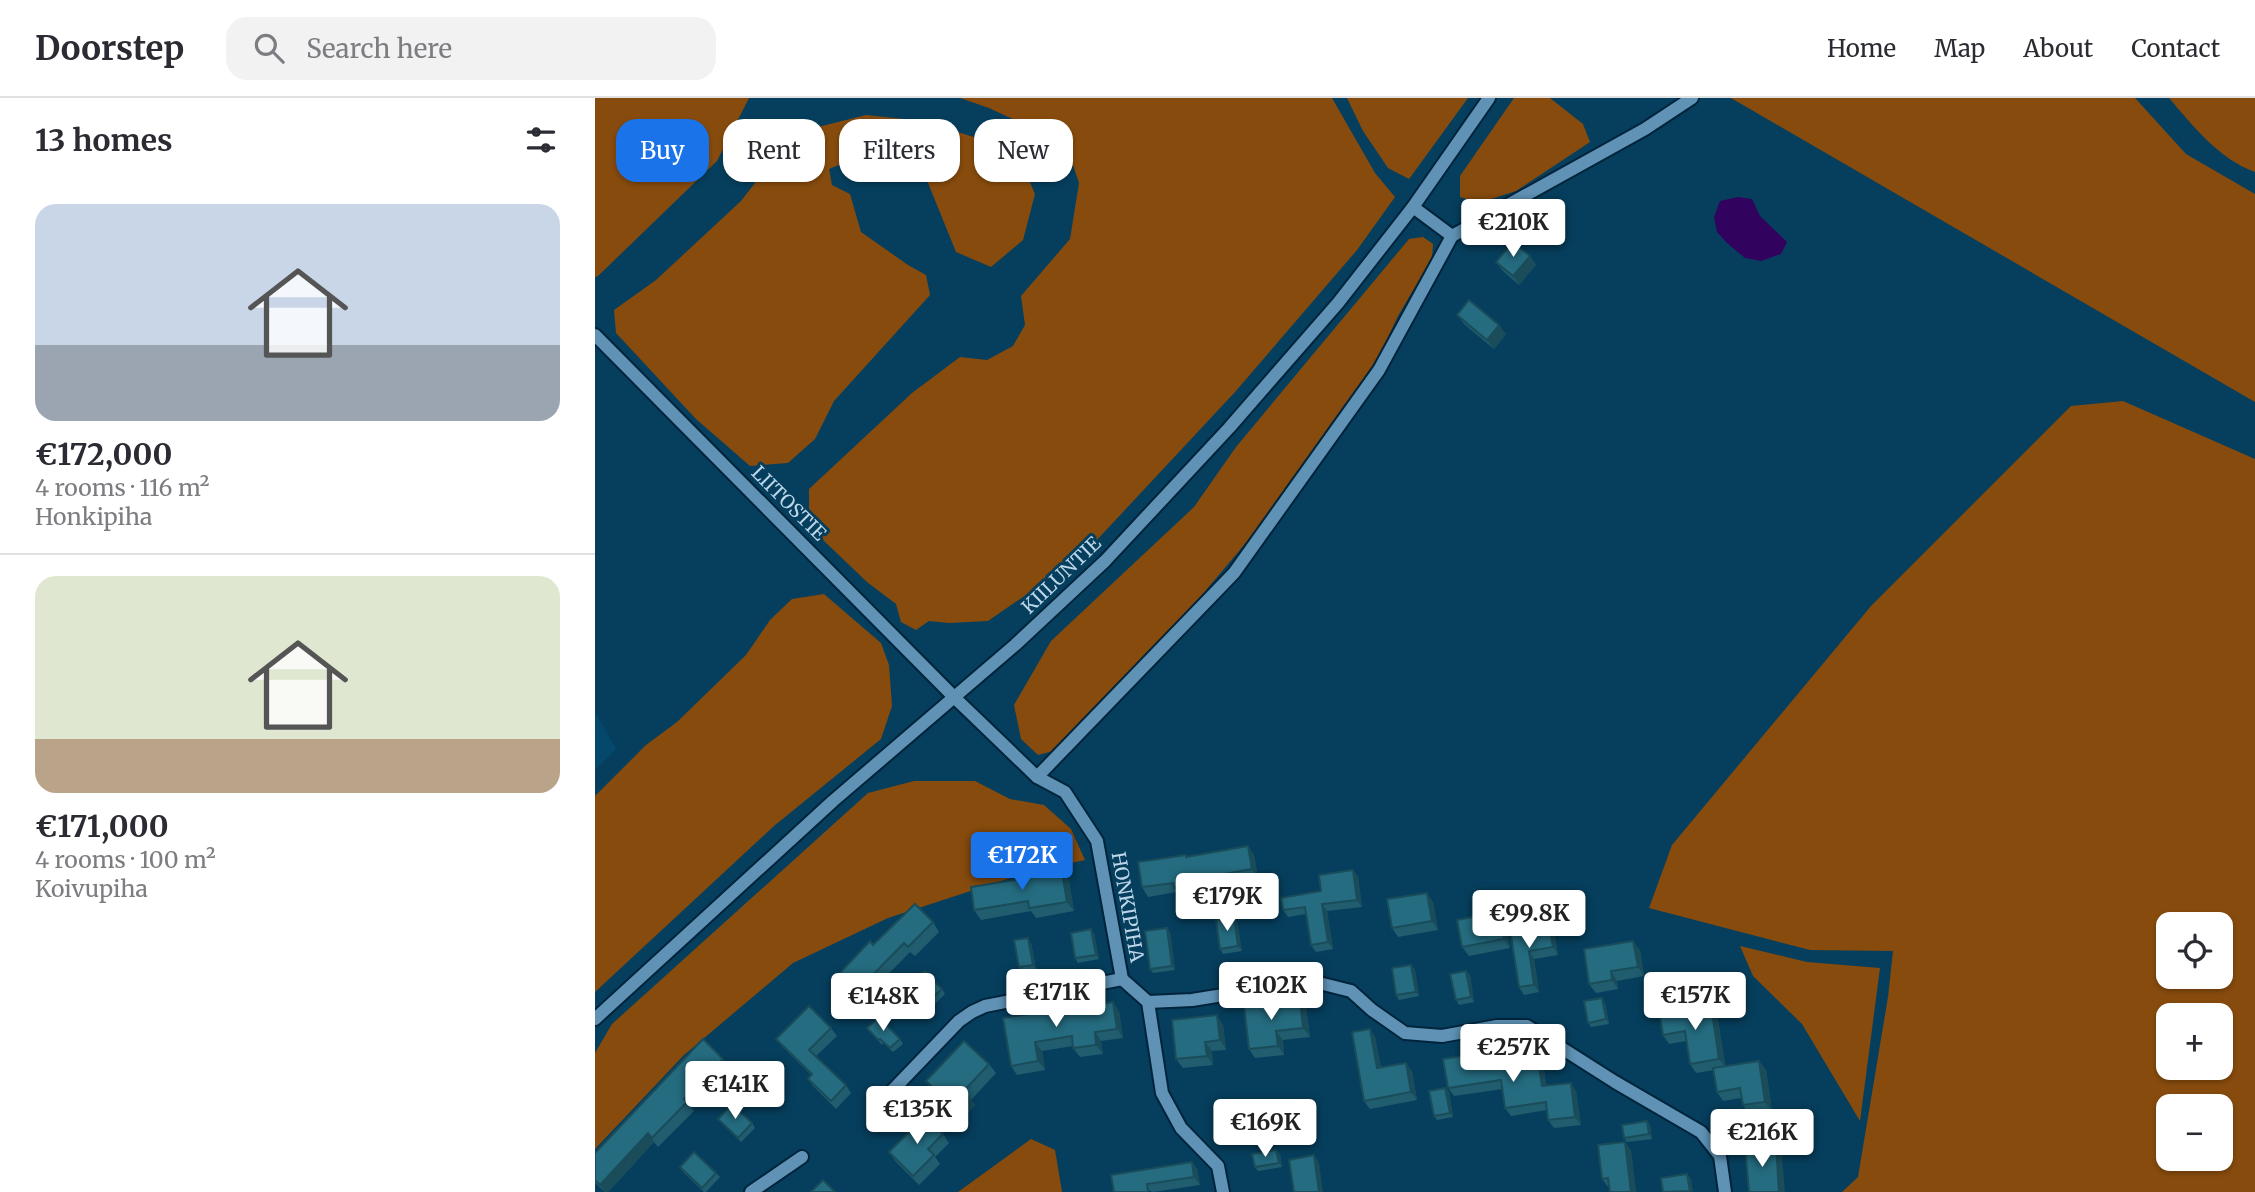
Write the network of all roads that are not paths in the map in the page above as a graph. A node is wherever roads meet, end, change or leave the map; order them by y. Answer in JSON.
{"nodes":[{"id":1,"x":1489,"y":98,"type":"edge"},
{"id":2,"x":1692,"y":98,"type":"edge"},
{"id":3,"x":1413,"y":207,"type":"junction"},
{"id":4,"x":1452,"y":236,"type":"junction"},
{"id":5,"x":595,"y":335,"type":"edge"},
{"id":6,"x":955,"y":698,"type":"junction"},
{"id":7,"x":1038,"y":777,"type":"junction"},
{"id":8,"x":1122,"y":979,"type":"junction"},
{"id":9,"x":1148,"y":1002,"type":"junction"},
{"id":10,"x":595,"y":1018,"type":"edge"},
{"id":11,"x":883,"y":1119,"type":"dead end"},
{"id":12,"x":802,"y":1157,"type":"dead end"},
{"id":13,"x":751,"y":1192,"type":"edge"},
{"id":14,"x":1223,"y":1192,"type":"edge"},
{"id":15,"x":1725,"y":1192,"type":"edge"}],
"edges":[{"from":1,"to":3,"type":"street","name":"KIILUNTIE"},
{"from":2,"to":4,"type":"street"},
{"from":3,"to":4,"type":"street"},
{"from":3,"to":6,"type":"street","name":"KIILUNTIE"},
{"from":4,"to":7,"type":"street"},
{"from":5,"to":6,"type":"street","name":"LIITOSTIE"},
{"from":6,"to":7,"type":"street","name":"HONKIPIHA"},
{"from":6,"to":10,"type":"street","name":"KIILUNTIE"},
{"from":7,"to":8,"type":"street","name":"HONKIPIHA"},
{"from":8,"to":9,"type":"street","name":"HONKIPIHA"},
{"from":8,"to":11,"type":"street"},
{"from":9,"to":14,"type":"street"},
{"from":9,"to":15,"type":"street"},
{"from":12,"to":13,"type":"street"}]}
